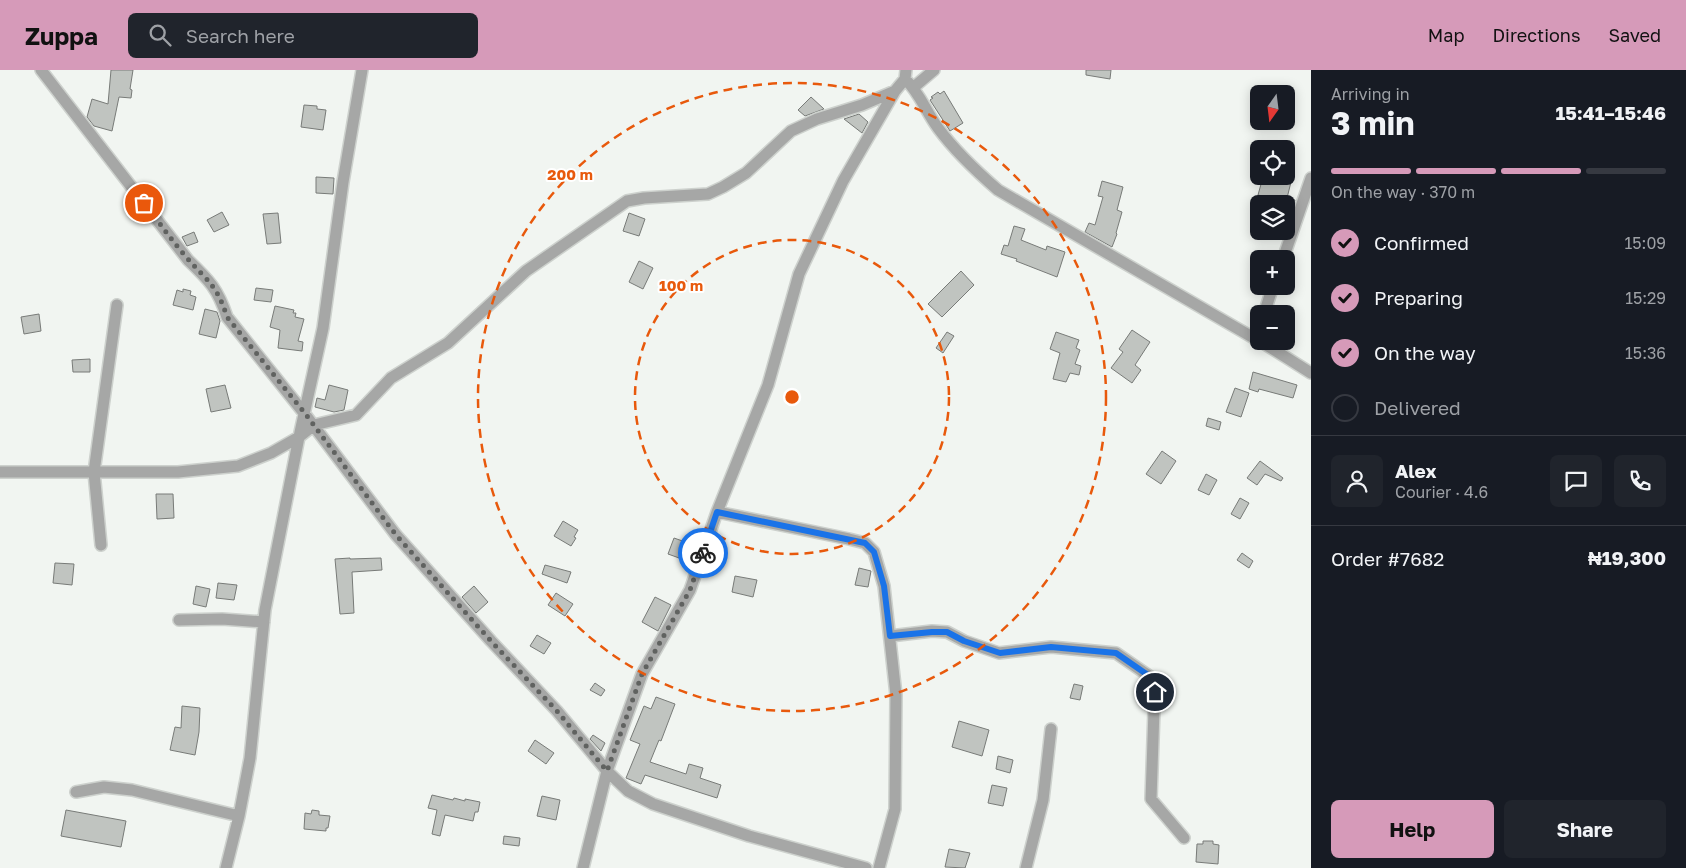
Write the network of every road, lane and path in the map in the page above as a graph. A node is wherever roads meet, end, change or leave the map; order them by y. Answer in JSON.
{"nodes":[{"id":1,"x":41,"y":70,"type":"edge"},
{"id":2,"x":362,"y":70,"type":"edge"},
{"id":3,"x":934,"y":70,"type":"edge"},
{"id":4,"x":908,"y":79,"type":"edge"},
{"id":5,"x":894,"y":92,"type":"junction"},
{"id":6,"x":1311,"y":178,"type":"edge"},
{"id":7,"x":1286,"y":250,"type":"edge"},
{"id":8,"x":117,"y":304,"type":"dead end"},
{"id":9,"x":1250,"y":332,"type":"edge"},
{"id":10,"x":1277,"y":350,"type":"edge"},
{"id":11,"x":1311,"y":373,"type":"edge"},
{"id":12,"x":304,"y":412,"type":"junction"},
{"id":13,"x":314,"y":425,"type":"junction"},
{"id":14,"x":299,"y":437,"type":"junction"},
{"id":15,"x":271,"y":453,"type":"junction"},
{"id":16,"x":294,"y":463,"type":"junction"},
{"id":17,"x":0,"y":472,"type":"edge"},
{"id":18,"x":94,"y":472,"type":"junction"},
{"id":19,"x":717,"y":512,"type":"junction"},
{"id":20,"x":101,"y":544,"type":"dead end"},
{"id":21,"x":178,"y":620,"type":"dead end"},
{"id":22,"x":264,"y":622,"type":"junction"},
{"id":23,"x":890,"y":636,"type":"junction"},
{"id":24,"x":1051,"y":729,"type":"dead end"},
{"id":25,"x":607,"y":771,"type":"junction"},
{"id":26,"x":76,"y":792,"type":"dead end"},
{"id":27,"x":239,"y":816,"type":"junction"},
{"id":28,"x":1184,"y":838,"type":"dead end"},
{"id":29,"x":226,"y":868,"type":"edge"},
{"id":30,"x":583,"y":868,"type":"edge"},
{"id":31,"x":866,"y":868,"type":"edge"},
{"id":32,"x":879,"y":868,"type":"edge"},
{"id":33,"x":1026,"y":868,"type":"edge"}],
"edges":[{"from":1,"to":12,"type":"street"},
{"from":2,"to":12,"type":"street"},
{"from":3,"to":4,"type":"street"},
{"from":4,"to":5,"type":"street"},
{"from":4,"to":9,"type":"street"},
{"from":5,"to":13,"type":"street"},
{"from":5,"to":19,"type":"street"},
{"from":6,"to":7,"type":"street"},
{"from":8,"to":18,"type":"street"},
{"from":10,"to":11,"type":"street"},
{"from":12,"to":13,"type":"street"},
{"from":12,"to":14,"type":"street"},
{"from":13,"to":14,"type":"street"},
{"from":13,"to":25,"type":"street"},
{"from":14,"to":15,"type":"street"},
{"from":14,"to":16,"type":"street"},
{"from":15,"to":16,"type":"street"},
{"from":15,"to":18,"type":"street"},
{"from":16,"to":22,"type":"street"},
{"from":17,"to":18,"type":"street"},
{"from":18,"to":20,"type":"street"},
{"from":19,"to":23,"type":"street"},
{"from":19,"to":25,"type":"street"},
{"from":21,"to":22,"type":"street"},
{"from":22,"to":27,"type":"street"},
{"from":23,"to":28,"type":"street"},
{"from":23,"to":32,"type":"street"},
{"from":24,"to":33,"type":"street"},
{"from":25,"to":30,"type":"street"},
{"from":25,"to":31,"type":"street"},
{"from":26,"to":27,"type":"street"},
{"from":27,"to":29,"type":"street"}]}
